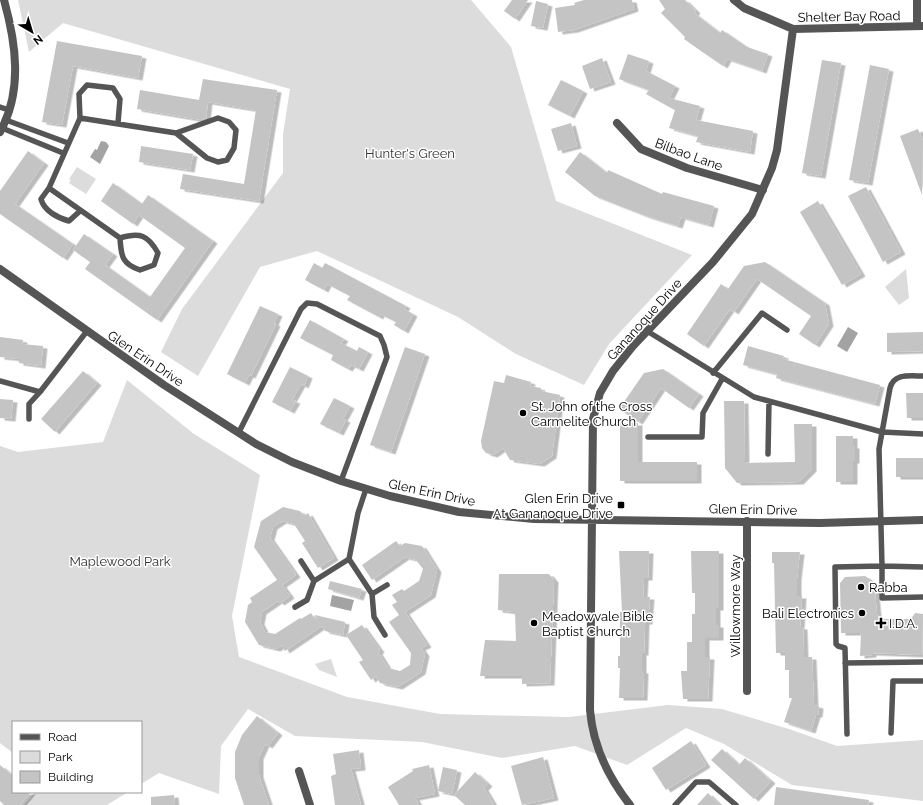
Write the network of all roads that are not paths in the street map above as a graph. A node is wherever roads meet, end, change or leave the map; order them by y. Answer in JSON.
{"nodes":[{"id":1,"x":4,"y":0,"type":"edge"},
{"id":2,"x":734,"y":0,"type":"edge"},
{"id":3,"x":917,"y":0,"type":"edge"},
{"id":4,"x":920,"y":26,"type":"edge"},
{"id":5,"x":793,"y":29,"type":"junction"},
{"id":6,"x":0,"y":107,"type":"edge"},
{"id":7,"x":9,"y":110,"type":"junction"},
{"id":8,"x":80,"y":118,"type":"junction"},
{"id":9,"x":6,"y":120,"type":"junction"},
{"id":10,"x":118,"y":123,"type":"junction"},
{"id":11,"x":617,"y":123,"type":"dead end"},
{"id":12,"x":1,"y":130,"type":"edge"},
{"id":13,"x":176,"y":133,"type":"junction"},
{"id":14,"x":68,"y":143,"type":"junction"},
{"id":15,"x":63,"y":153,"type":"junction"},
{"id":16,"x":49,"y":188,"type":"junction"},
{"id":17,"x":763,"y":190,"type":"junction"},
{"id":18,"x":80,"y":211,"type":"junction"},
{"id":19,"x":120,"y":238,"type":"junction"},
{"id":20,"x":0,"y":270,"type":"edge"},
{"id":21,"x":787,"y":330,"type":"dead end"},
{"id":22,"x":87,"y":331,"type":"junction"},
{"id":23,"x":647,"y":331,"type":"junction"},
{"id":24,"x":713,"y":373,"type":"junction"},
{"id":25,"x":923,"y":376,"type":"edge"},
{"id":26,"x":722,"y":379,"type":"junction"},
{"id":27,"x":0,"y":381,"type":"edge"},
{"id":28,"x":40,"y":392,"type":"junction"},
{"id":29,"x":769,"y":402,"type":"junction"},
{"id":30,"x":28,"y":419,"type":"dead end"},
{"id":31,"x":239,"y":432,"type":"junction"},
{"id":32,"x":882,"y":432,"type":"junction"},
{"id":33,"x":923,"y":434,"type":"edge"},
{"id":34,"x":648,"y":437,"type":"dead end"},
{"id":35,"x":768,"y":454,"type":"dead end"},
{"id":36,"x":342,"y":481,"type":"junction"},
{"id":37,"x":366,"y":489,"type":"junction"},
{"id":38,"x":591,"y":519,"type":"junction"},
{"id":39,"x":923,"y":520,"type":"edge"},
{"id":40,"x":747,"y":521,"type":"junction"},
{"id":41,"x":879,"y":521,"type":"junction"},
{"id":42,"x":349,"y":559,"type":"junction"},
{"id":43,"x":301,"y":561,"type":"dead end"},
{"id":44,"x":882,"y":566,"type":"junction"},
{"id":45,"x":923,"y":568,"type":"edge"},
{"id":46,"x":314,"y":581,"type":"junction"},
{"id":47,"x":387,"y":585,"type":"dead end"},
{"id":48,"x":372,"y":594,"type":"junction"},
{"id":49,"x":923,"y":598,"type":"edge"},
{"id":50,"x":295,"y":607,"type":"dead end"},
{"id":51,"x":385,"y":635,"type":"dead end"},
{"id":52,"x":923,"y":662,"type":"edge"},
{"id":53,"x":845,"y":663,"type":"junction"},
{"id":54,"x":923,"y":681,"type":"edge"},
{"id":55,"x":747,"y":691,"type":"dead end"},
{"id":56,"x":891,"y":733,"type":"dead end"},
{"id":57,"x":847,"y":734,"type":"dead end"},
{"id":58,"x":299,"y":770,"type":"dead end"},
{"id":59,"x":310,"y":805,"type":"edge"},
{"id":60,"x":630,"y":805,"type":"edge"},
{"id":61,"x":675,"y":805,"type":"edge"},
{"id":62,"x":736,"y":805,"type":"edge"}],
"edges":[{"from":1,"to":7,"type":"street"},
{"from":2,"to":5,"type":"street","name":"Shelter Bay Road"},
{"from":3,"to":4,"type":"street"},
{"from":4,"to":5,"type":"street","name":"Shelter Bay Road"},
{"from":5,"to":17,"type":"street","name":"Gananoque Drive"},
{"from":6,"to":7,"type":"lane"},
{"from":7,"to":9,"type":"street"},
{"from":8,"to":10,"type":"lane"},
{"from":8,"to":10,"type":"lane"},
{"from":8,"to":14,"type":"lane"},
{"from":9,"to":12,"type":"street"},
{"from":9,"to":14,"type":"lane"},
{"from":10,"to":13,"type":"lane"},
{"from":11,"to":17,"type":"street","name":"Bilbao Lane"},
{"from":12,"to":15,"type":"lane"},
{"from":13,"to":13,"type":"lane"},
{"from":14,"to":15,"type":"lane"},
{"from":15,"to":16,"type":"lane"},
{"from":16,"to":18,"type":"lane"},
{"from":16,"to":18,"type":"lane"},
{"from":17,"to":23,"type":"street","name":"Gananoque Drive"},
{"from":18,"to":19,"type":"lane"},
{"from":19,"to":19,"type":"lane"},
{"from":20,"to":22,"type":"street","name":"Glen Erin Drive"},
{"from":21,"to":24,"type":"lane"},
{"from":22,"to":28,"type":"lane"},
{"from":22,"to":31,"type":"street","name":"Glen Erin Drive"},
{"from":23,"to":24,"type":"lane"},
{"from":23,"to":38,"type":"street","name":"Gananoque Drive"},
{"from":24,"to":26,"type":"lane"},
{"from":25,"to":32,"type":"lane"},
{"from":26,"to":29,"type":"lane"},
{"from":26,"to":34,"type":"lane"},
{"from":27,"to":28,"type":"lane"},
{"from":28,"to":30,"type":"lane"},
{"from":29,"to":32,"type":"lane"},
{"from":29,"to":35,"type":"lane"},
{"from":31,"to":36,"type":"street","name":"Glen Erin Drive"},
{"from":31,"to":36,"type":"lane"},
{"from":32,"to":33,"type":"lane"},
{"from":32,"to":41,"type":"lane"},
{"from":36,"to":37,"type":"street","name":"Glen Erin Drive"},
{"from":37,"to":38,"type":"street","name":"Glen Erin Drive"},
{"from":37,"to":42,"type":"lane"},
{"from":38,"to":40,"type":"street","name":"Glen Erin Drive"},
{"from":38,"to":60,"type":"street","name":"Gananoque Drive"},
{"from":39,"to":41,"type":"street","name":"Glen Erin Drive"},
{"from":40,"to":41,"type":"street","name":"Glen Erin Drive"},
{"from":40,"to":55,"type":"street","name":"Willowmore Way"},
{"from":41,"to":44,"type":"lane"},
{"from":42,"to":46,"type":"lane"},
{"from":42,"to":48,"type":"lane"},
{"from":43,"to":46,"type":"lane"},
{"from":44,"to":45,"type":"lane"},
{"from":44,"to":49,"type":"lane"},
{"from":44,"to":53,"type":"lane"},
{"from":46,"to":50,"type":"lane"},
{"from":47,"to":48,"type":"lane"},
{"from":48,"to":51,"type":"lane"},
{"from":52,"to":53,"type":"lane"},
{"from":53,"to":57,"type":"lane"},
{"from":54,"to":56,"type":"lane"},
{"from":58,"to":59,"type":"street"},
{"from":61,"to":62,"type":"lane"}]}
